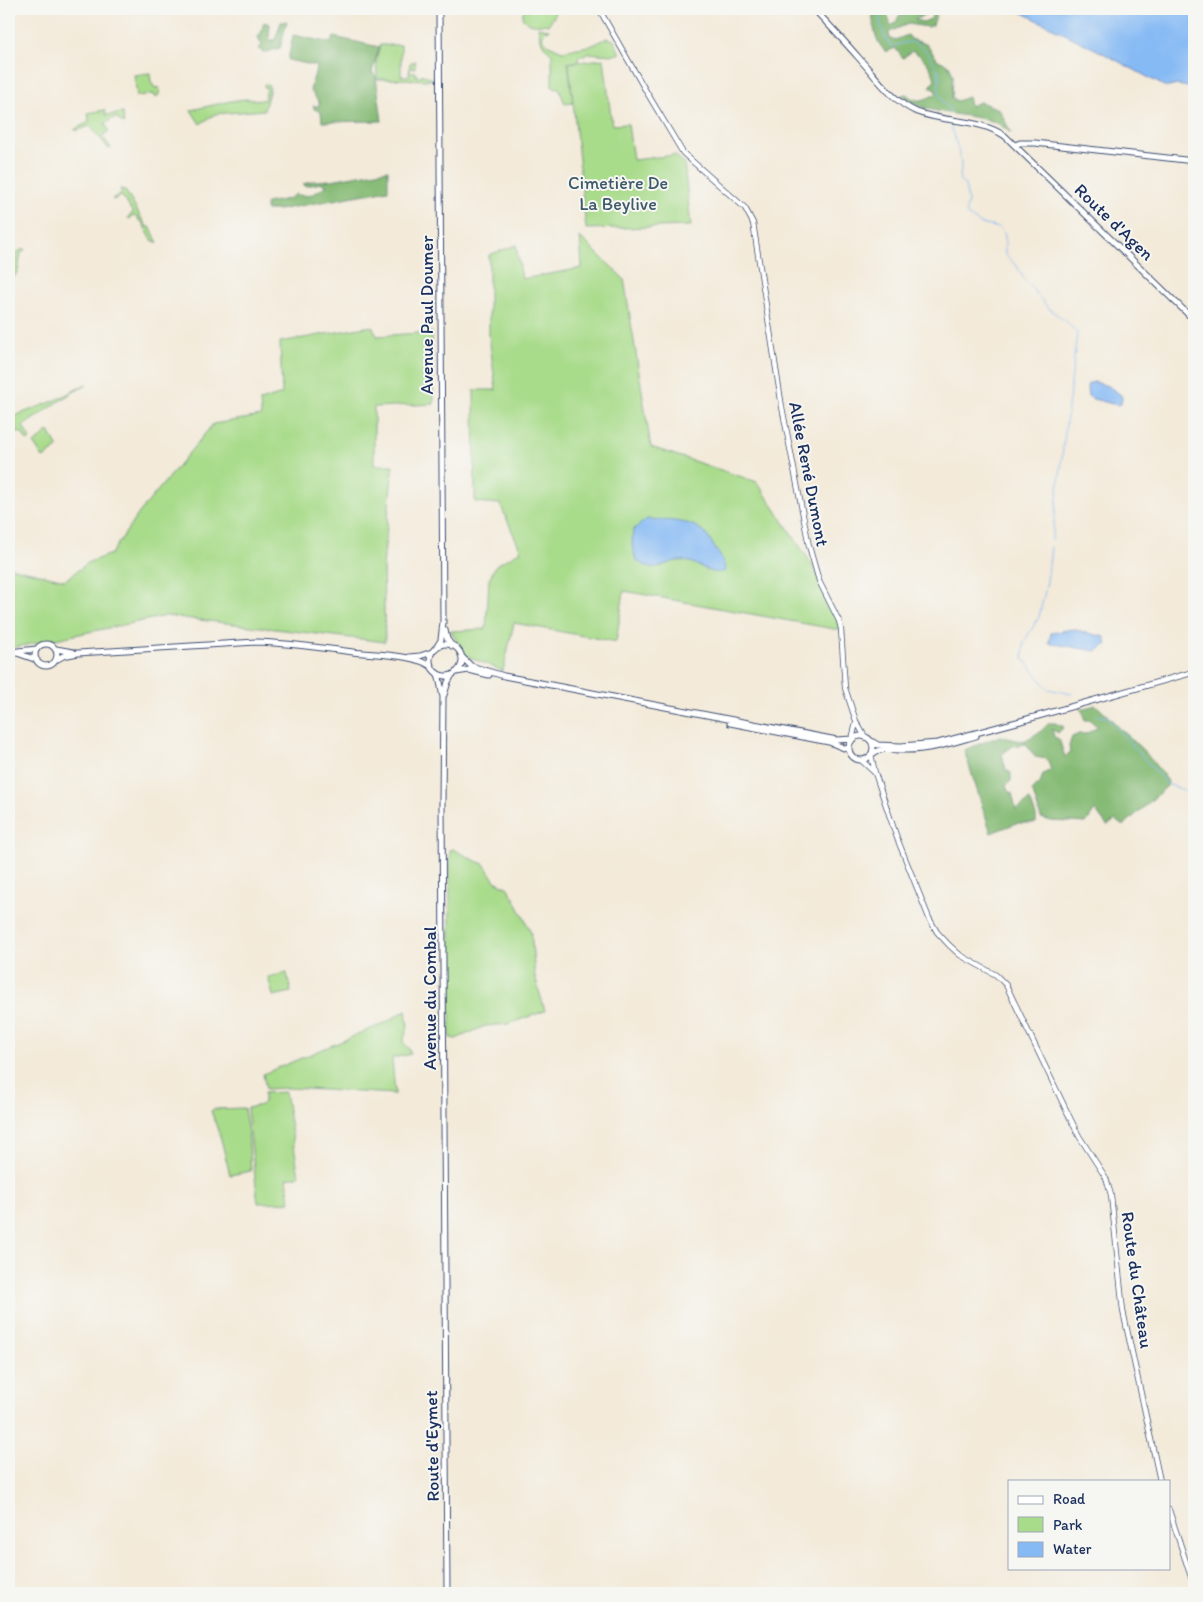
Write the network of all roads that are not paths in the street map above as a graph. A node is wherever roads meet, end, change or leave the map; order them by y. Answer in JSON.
{"nodes":[{"id":1,"x":439,"y":9,"type":"edge"},
{"id":2,"x":599,"y":9,"type":"edge"},
{"id":3,"x":814,"y":9,"type":"edge"},
{"id":4,"x":1029,"y":144,"type":"junction"},
{"id":5,"x":1016,"y":146,"type":"junction"},
{"id":6,"x":1026,"y":156,"type":"junction"},
{"id":7,"x":1194,"y":161,"type":"edge"},
{"id":8,"x":1194,"y":320,"type":"edge"},
{"id":9,"x":443,"y":622,"type":"junction"},
{"id":10,"x":452,"y":646,"type":"junction"},
{"id":11,"x":37,"y":649,"type":"junction"},
{"id":12,"x":56,"y":649,"type":"junction"},
{"id":13,"x":435,"y":650,"type":"junction"},
{"id":14,"x":12,"y":652,"type":"edge"},
{"id":15,"x":78,"y":653,"type":"junction"},
{"id":16,"x":399,"y":657,"type":"junction"},
{"id":17,"x":462,"y":657,"type":"junction"},
{"id":18,"x":36,"y":660,"type":"junction"},
{"id":19,"x":56,"y":660,"type":"junction"},
{"id":20,"x":432,"y":667,"type":"junction"},
{"id":21,"x":437,"y":673,"type":"junction"},
{"id":22,"x":455,"y":673,"type":"junction"},
{"id":23,"x":1194,"y":673,"type":"edge"},
{"id":24,"x":444,"y":697,"type":"junction"},
{"id":25,"x":856,"y":721,"type":"junction"},
{"id":26,"x":865,"y":737,"type":"junction"},
{"id":27,"x":852,"y":739,"type":"junction"},
{"id":28,"x":871,"y":741,"type":"junction"},
{"id":29,"x":848,"y":750,"type":"junction"},
{"id":30,"x":872,"y":754,"type":"junction"},
{"id":31,"x":861,"y":760,"type":"junction"},
{"id":32,"x":875,"y":773,"type":"junction"},
{"id":33,"x":445,"y":1298,"type":"joint"},
{"id":34,"x":1160,"y":1480,"type":"edge"},
{"id":35,"x":1170,"y":1513,"type":"edge"},
{"id":36,"x":1194,"y":1586,"type":"edge"},
{"id":37,"x":447,"y":1593,"type":"edge"}],
"edges":[{"from":1,"to":9,"type":"main road","name":"Avenue Paul Doumer"},
{"from":2,"to":25,"type":"street","name":"Allée René Dumont"},
{"from":3,"to":5,"type":"main road","name":"Route d'Agen"},
{"from":4,"to":5,"type":"main road"},
{"from":4,"to":6,"type":"main road"},
{"from":4,"to":7,"type":"main road"},
{"from":5,"to":6,"type":"main road","name":"Route d'Agen"},
{"from":6,"to":8,"type":"main road","name":"Route d'Agen"},
{"from":9,"to":10,"type":"main road"},
{"from":9,"to":13,"type":"main road"},
{"from":10,"to":13,"type":"main road"},
{"from":10,"to":17,"type":"main road"},
{"from":11,"to":12,"type":"main road"},
{"from":11,"to":14,"type":"main road"},
{"from":11,"to":18,"type":"main road"},
{"from":12,"to":15,"type":"main road"},
{"from":12,"to":19,"type":"main road"},
{"from":13,"to":16,"type":"main road"},
{"from":13,"to":20,"type":"main road"},
{"from":14,"to":18,"type":"main road"},
{"from":15,"to":16,"type":"main road"},
{"from":15,"to":19,"type":"main road"},
{"from":16,"to":20,"type":"main road"},
{"from":17,"to":22,"type":"main road"},
{"from":17,"to":27,"type":"main road"},
{"from":18,"to":19,"type":"main road"},
{"from":20,"to":21,"type":"main road"},
{"from":21,"to":22,"type":"main road"},
{"from":21,"to":24,"type":"main road"},
{"from":22,"to":24,"type":"main road"},
{"from":22,"to":29,"type":"main road"},
{"from":23,"to":28,"type":"main road"},
{"from":23,"to":30,"type":"main road"},
{"from":24,"to":33,"type":"main road","name":"Avenue du Combal"},
{"from":25,"to":26,"type":"street","name":"Allée René Dumont"},
{"from":25,"to":27,"type":"street"},
{"from":26,"to":27,"type":"main road"},
{"from":26,"to":28,"type":"main road"},
{"from":27,"to":29,"type":"main road"},
{"from":28,"to":30,"type":"main road"},
{"from":29,"to":31,"type":"main road"},
{"from":30,"to":31,"type":"main road"},
{"from":30,"to":32,"type":"street","name":"Route du Château"},
{"from":31,"to":32,"type":"street"},
{"from":32,"to":34,"type":"street","name":"Route du Château"},
{"from":33,"to":37,"type":"main road","name":"Route d'Eymet"},
{"from":35,"to":36,"type":"street"}]}
